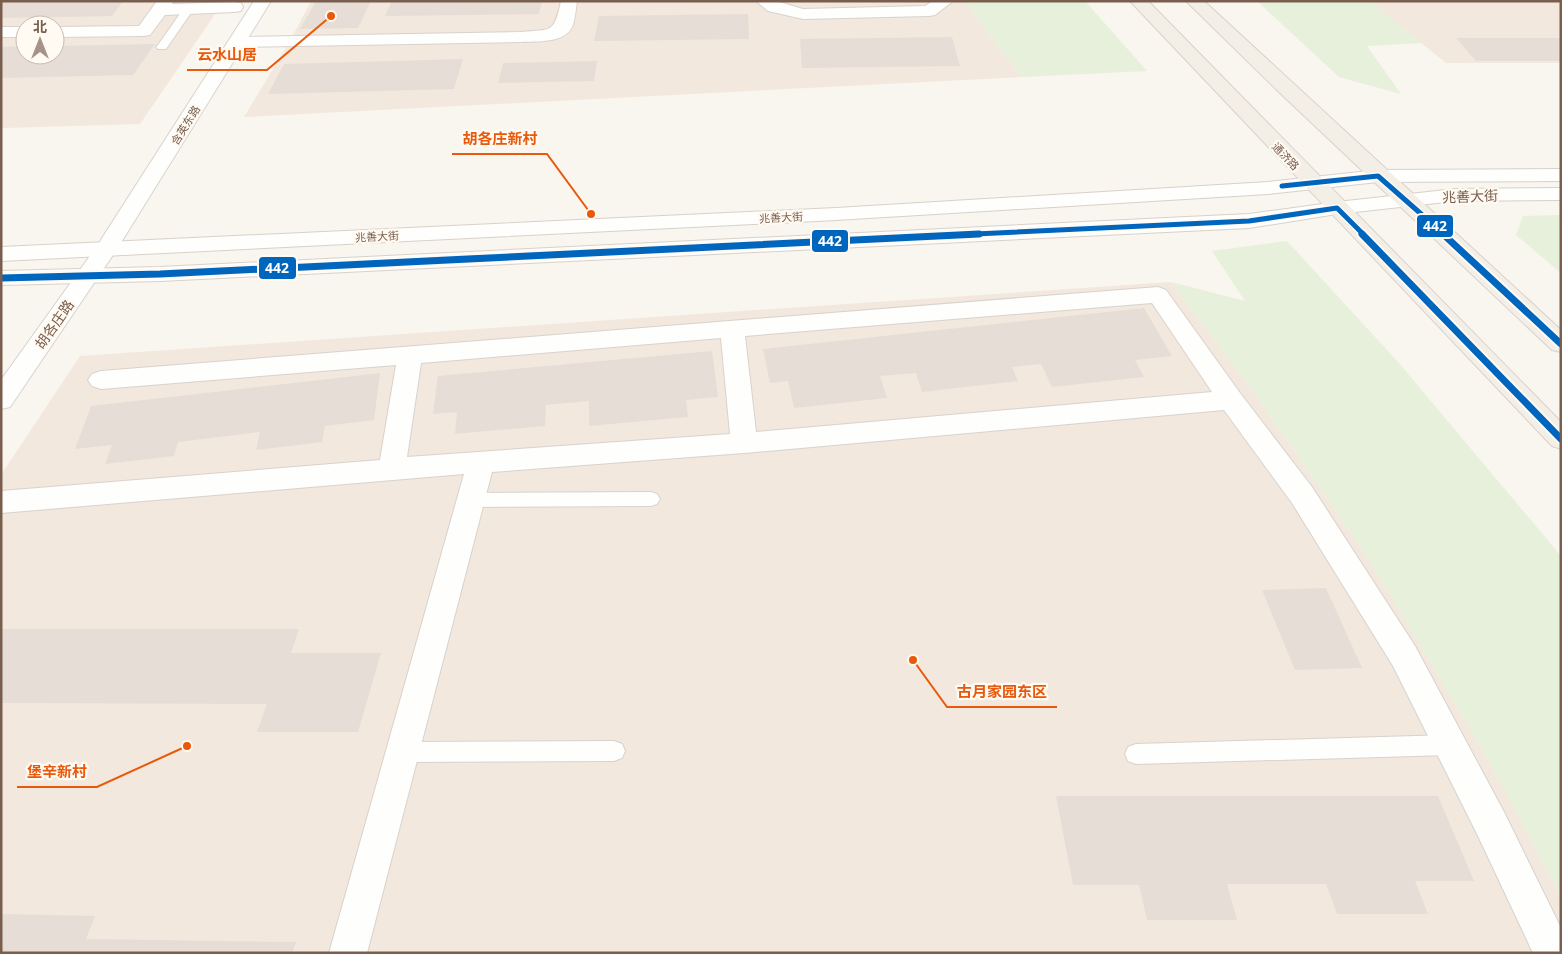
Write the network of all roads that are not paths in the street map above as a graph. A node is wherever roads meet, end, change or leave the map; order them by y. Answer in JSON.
{"nodes":[{"id":1,"x":263,"y":1,"type":"edge"},
{"id":2,"x":569,"y":1,"type":"edge"},
{"id":3,"x":764,"y":1,"type":"edge"},
{"id":4,"x":944,"y":1,"type":"edge"},
{"id":5,"x":1138,"y":1,"type":"edge"},
{"id":6,"x":1194,"y":1,"type":"edge"},
{"id":7,"x":163,"y":6,"type":"edge"},
{"id":8,"x":235,"y":7,"type":"dead end"},
{"id":9,"x":188,"y":10,"type":"junction"},
{"id":10,"x":1,"y":32,"type":"edge"},
{"id":11,"x":15,"y":32,"type":"edge"},
{"id":12,"x":65,"y":32,"type":"edge"},
{"id":13,"x":237,"y":42,"type":"junction"},
{"id":14,"x":162,"y":47,"type":"dead end"},
{"id":15,"x":1561,"y":175,"type":"edge"},
{"id":16,"x":1378,"y":176,"type":"junction"},
{"id":17,"x":1312,"y":183,"type":"junction"},
{"id":18,"x":1561,"y":194,"type":"edge"},
{"id":19,"x":1407,"y":200,"type":"junction"},
{"id":20,"x":1337,"y":208,"type":"junction"},
{"id":21,"x":106,"y":249,"type":"junction"},
{"id":22,"x":1,"y":254,"type":"edge"},
{"id":23,"x":87,"y":276,"type":"junction"},
{"id":24,"x":1,"y":278,"type":"edge"},
{"id":25,"x":732,"y":330,"type":"junction"},
{"id":26,"x":1561,"y":344,"type":"edge"},
{"id":27,"x":410,"y":356,"type":"junction"},
{"id":28,"x":101,"y":380,"type":"dead end"},
{"id":29,"x":1,"y":400,"type":"edge"},
{"id":30,"x":1231,"y":400,"type":"junction"},
{"id":31,"x":1561,"y":439,"type":"edge"},
{"id":32,"x":744,"y":443,"type":"junction"},
{"id":33,"x":481,"y":463,"type":"junction"},
{"id":34,"x":392,"y":469,"type":"junction"},
{"id":35,"x":651,"y":499,"type":"dead end"},
{"id":36,"x":471,"y":500,"type":"junction"},
{"id":37,"x":1,"y":502,"type":"edge"},
{"id":38,"x":1450,"y":745,"type":"junction"},
{"id":39,"x":614,"y":751,"type":"dead end"},
{"id":40,"x":402,"y":752,"type":"junction"},
{"id":41,"x":1136,"y":754,"type":"dead end"},
{"id":42,"x":348,"y":953,"type":"edge"},
{"id":43,"x":1553,"y":953,"type":"edge"}],
"edges":[{"from":1,"to":13,"type":"street","name":"含英东路"},
{"from":2,"to":13,"type":"street"},
{"from":3,"to":4,"type":"street"},
{"from":5,"to":17,"type":"main road","name":"通济路"},
{"from":6,"to":16,"type":"main road"},
{"from":7,"to":9,"type":"street"},
{"from":7,"to":12,"type":"street"},
{"from":8,"to":9,"type":"street"},
{"from":9,"to":14,"type":"lane"},
{"from":10,"to":11,"type":"street"},
{"from":13,"to":21,"type":"street","name":"含英东路"},
{"from":15,"to":16,"type":"street","name":"兆善大街"},
{"from":16,"to":17,"type":"street","name":"兆善大街"},
{"from":16,"to":19,"type":"main road"},
{"from":17,"to":20,"type":"main road","name":"通济路"},
{"from":17,"to":21,"type":"street","name":"兆善大街"},
{"from":18,"to":19,"type":"street","name":"兆善大街"},
{"from":19,"to":20,"type":"street","name":"兆善大街"},
{"from":19,"to":26,"type":"main road"},
{"from":20,"to":23,"type":"street","name":"兆善大街"},
{"from":20,"to":31,"type":"main road","name":"通济路"},
{"from":21,"to":22,"type":"street","name":"兆善大街"},
{"from":21,"to":23,"type":"street","name":"胡各庄路"},
{"from":23,"to":24,"type":"street","name":"兆善大街"},
{"from":23,"to":29,"type":"street","name":"胡各庄路"},
{"from":25,"to":27,"type":"street"},
{"from":25,"to":30,"type":"street"},
{"from":25,"to":32,"type":"street"},
{"from":27,"to":28,"type":"street"},
{"from":27,"to":34,"type":"street"},
{"from":30,"to":32,"type":"street"},
{"from":30,"to":38,"type":"street"},
{"from":32,"to":33,"type":"street"},
{"from":33,"to":34,"type":"street"},
{"from":33,"to":36,"type":"street"},
{"from":34,"to":37,"type":"street"},
{"from":35,"to":36,"type":"lane"},
{"from":36,"to":40,"type":"street"},
{"from":38,"to":41,"type":"lane"},
{"from":38,"to":43,"type":"street"},
{"from":39,"to":40,"type":"lane"},
{"from":40,"to":42,"type":"street"}]}
